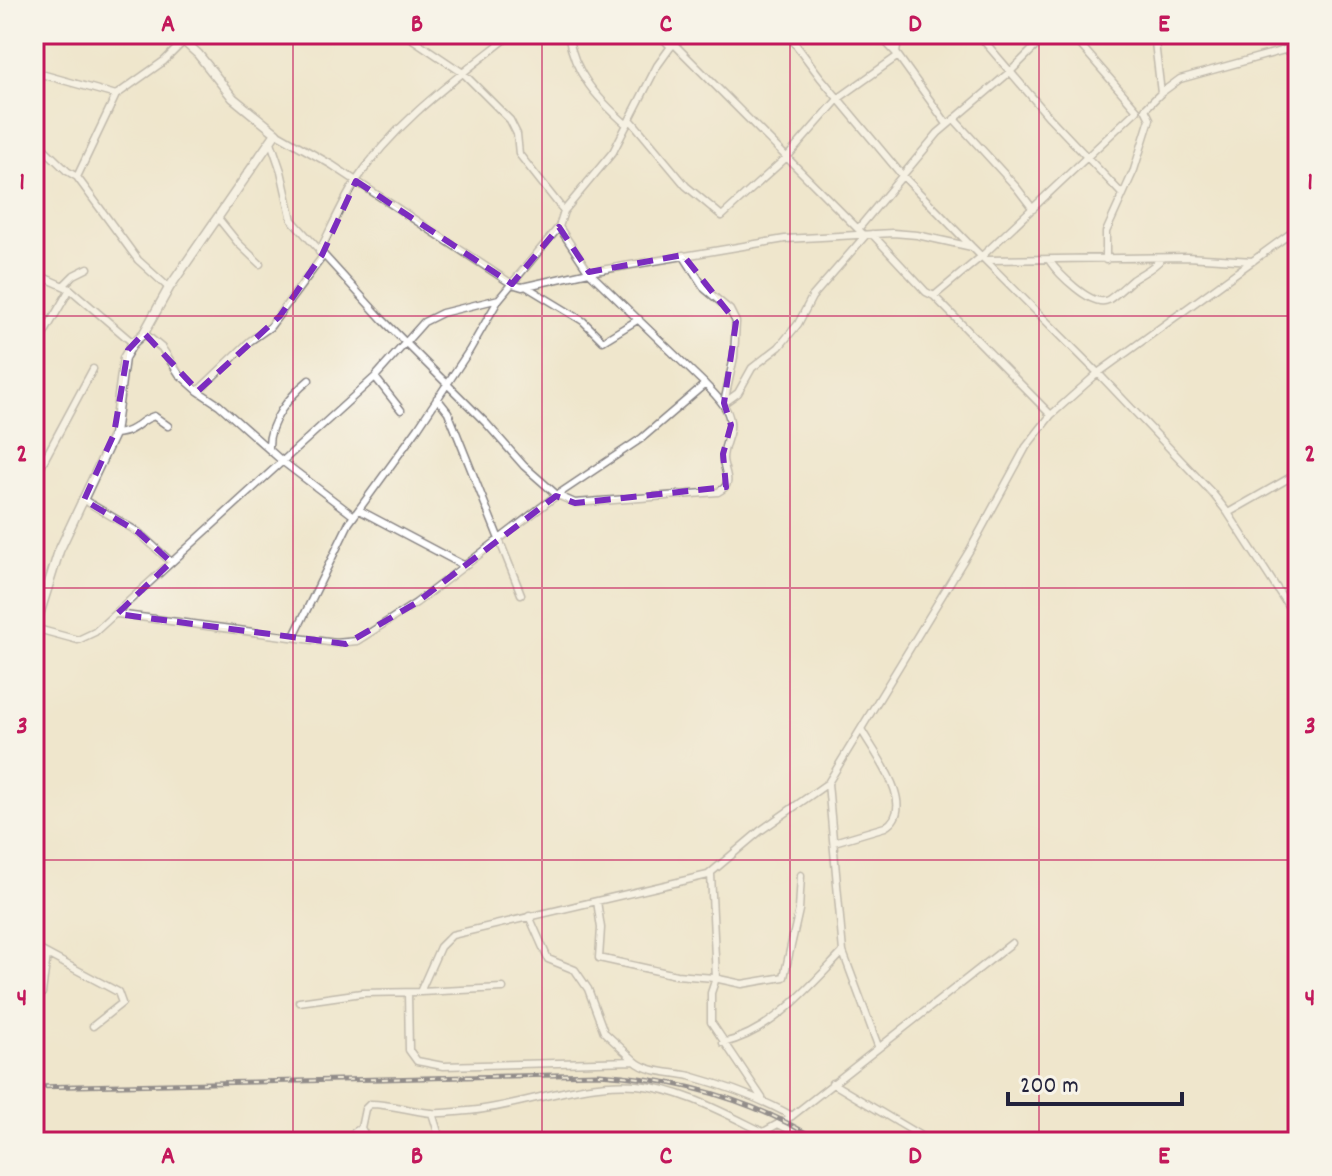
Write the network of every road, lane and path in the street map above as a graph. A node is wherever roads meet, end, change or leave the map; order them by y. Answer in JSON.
{"nodes":[{"id":1,"x":176,"y":34,"type":"edge"},
{"id":2,"x":405,"y":34,"type":"edge"},
{"id":3,"x":512,"y":34,"type":"edge"},
{"id":4,"x":568,"y":34,"type":"edge"},
{"id":5,"x":659,"y":34,"type":"edge"},
{"id":6,"x":680,"y":34,"type":"edge"},
{"id":7,"x":788,"y":34,"type":"edge"},
{"id":8,"x":878,"y":34,"type":"edge"},
{"id":9,"x":899,"y":34,"type":"edge"},
{"id":10,"x":978,"y":34,"type":"edge"},
{"id":11,"x":1048,"y":34,"type":"edge"},
{"id":12,"x":1071,"y":34,"type":"edge"},
{"id":13,"x":1154,"y":34,"type":"edge"},
{"id":14,"x":1284,"y":34,"type":"edge"},
{"id":15,"x":188,"y":38,"type":"edge"},
{"id":16,"x":672,"y":45,"type":"junction"},
{"id":17,"x":1288,"y":49,"type":"junction"},
{"id":18,"x":897,"y":55,"type":"junction"},
{"id":19,"x":1294,"y":58,"type":"edge"},
{"id":20,"x":1011,"y":71,"type":"junction"},
{"id":21,"x":34,"y":72,"type":"edge"},
{"id":22,"x":463,"y":73,"type":"junction"},
{"id":23,"x":1298,"y":86,"type":"edge"},
{"id":24,"x":1161,"y":93,"type":"junction"},
{"id":25,"x":116,"y":95,"type":"junction"},
{"id":26,"x":839,"y":98,"type":"junction"},
{"id":27,"x":1141,"y":109,"type":"junction"},
{"id":28,"x":954,"y":119,"type":"junction"},
{"id":29,"x":628,"y":122,"type":"junction"},
{"id":30,"x":947,"y":124,"type":"junction"},
{"id":31,"x":276,"y":133,"type":"junction"},
{"id":32,"x":34,"y":139,"type":"edge"},
{"id":33,"x":271,"y":142,"type":"junction"},
{"id":34,"x":788,"y":156,"type":"junction"},
{"id":35,"x":1088,"y":157,"type":"junction"},
{"id":36,"x":901,"y":174,"type":"junction"},
{"id":37,"x":77,"y":177,"type":"junction"},
{"id":38,"x":356,"y":181,"type":"junction"},
{"id":39,"x":1122,"y":194,"type":"junction"},
{"id":40,"x":1033,"y":209,"type":"junction"},
{"id":41,"x":564,"y":211,"type":"junction"},
{"id":42,"x":218,"y":218,"type":"junction"},
{"id":43,"x":559,"y":227,"type":"junction"},
{"id":44,"x":1298,"y":228,"type":"edge"},
{"id":45,"x":858,"y":229,"type":"junction"},
{"id":46,"x":869,"y":235,"type":"junction"},
{"id":47,"x":972,"y":247,"type":"junction"},
{"id":48,"x":321,"y":254,"type":"junction"},
{"id":49,"x":683,"y":255,"type":"junction"},
{"id":50,"x":984,"y":258,"type":"junction"},
{"id":51,"x":1162,"y":258,"type":"junction"},
{"id":52,"x":1048,"y":259,"type":"junction"},
{"id":53,"x":1106,"y":260,"type":"junction"},
{"id":54,"x":1253,"y":261,"type":"junction"},
{"id":55,"x":260,"y":264,"type":"dead end"},
{"id":56,"x":88,"y":268,"type":"dead end"},
{"id":57,"x":589,"y":272,"type":"junction"},
{"id":58,"x":34,"y":273,"type":"edge"},
{"id":59,"x":512,"y":284,"type":"junction"},
{"id":60,"x":66,"y":287,"type":"junction"},
{"id":61,"x":527,"y":287,"type":"junction"},
{"id":62,"x":169,"y":288,"type":"junction"},
{"id":63,"x":934,"y":296,"type":"junction"},
{"id":64,"x":499,"y":299,"type":"junction"},
{"id":65,"x":639,"y":319,"type":"junction"},
{"id":66,"x":144,"y":333,"type":"junction"},
{"id":67,"x":406,"y":342,"type":"junction"},
{"id":68,"x":133,"y":343,"type":"junction"},
{"id":69,"x":42,"y":349,"type":"dead end"},
{"id":70,"x":93,"y":369,"type":"dead end"},
{"id":71,"x":1098,"y":373,"type":"junction"},
{"id":72,"x":375,"y":377,"type":"junction"},
{"id":73,"x":309,"y":380,"type":"dead end"},
{"id":74,"x":447,"y":384,"type":"junction"},
{"id":75,"x":705,"y":384,"type":"junction"},
{"id":76,"x":198,"y":391,"type":"junction"},
{"id":77,"x":437,"y":398,"type":"junction"},
{"id":78,"x":724,"y":403,"type":"junction"},
{"id":79,"x":401,"y":410,"type":"dead end"},
{"id":80,"x":1051,"y":415,"type":"junction"},
{"id":81,"x":168,"y":426,"type":"dead end"},
{"id":82,"x":114,"y":434,"type":"junction"},
{"id":83,"x":269,"y":448,"type":"junction"},
{"id":84,"x":282,"y":461,"type":"junction"},
{"id":85,"x":1298,"y":473,"type":"edge"},
{"id":86,"x":34,"y":479,"type":"edge"},
{"id":87,"x":557,"y":495,"type":"junction"},
{"id":88,"x":84,"y":500,"type":"junction"},
{"id":89,"x":357,"y":513,"type":"junction"},
{"id":90,"x":1228,"y":513,"type":"junction"},
{"id":91,"x":497,"y":539,"type":"junction"},
{"id":92,"x":171,"y":562,"type":"junction"},
{"id":93,"x":463,"y":565,"type":"junction"},
{"id":94,"x":521,"y":594,"type":"dead end"},
{"id":95,"x":117,"y":614,"type":"junction"},
{"id":96,"x":1298,"y":621,"type":"edge"},
{"id":97,"x":34,"y":629,"type":"edge"},
{"id":98,"x":294,"y":636,"type":"junction"},
{"id":99,"x":861,"y":729,"type":"junction"},
{"id":100,"x":828,"y":783,"type":"junction"},
{"id":101,"x":834,"y":842,"type":"junction"},
{"id":102,"x":708,"y":875,"type":"junction"},
{"id":103,"x":801,"y":875,"type":"dead end"},
{"id":104,"x":597,"y":901,"type":"junction"},
{"id":105,"x":529,"y":916,"type":"junction"},
{"id":106,"x":1012,"y":943,"type":"dead end"},
{"id":107,"x":34,"y":947,"type":"edge"},
{"id":108,"x":843,"y":952,"type":"junction"},
{"id":109,"x":47,"y":955,"type":"junction"},
{"id":110,"x":714,"y":978,"type":"junction"},
{"id":111,"x":503,"y":988,"type":"dead end"},
{"id":112,"x":420,"y":992,"type":"junction"},
{"id":113,"x":408,"y":993,"type":"junction"},
{"id":114,"x":299,"y":1002,"type":"dead end"},
{"id":115,"x":34,"y":1010,"type":"edge"},
{"id":116,"x":93,"y":1026,"type":"dead end"},
{"id":117,"x":723,"y":1043,"type":"junction"},
{"id":118,"x":878,"y":1046,"type":"junction"},
{"id":119,"x":635,"y":1061,"type":"junction"},
{"id":120,"x":832,"y":1083,"type":"junction"},
{"id":121,"x":763,"y":1099,"type":"junction"},
{"id":122,"x":432,"y":1113,"type":"junction"},
{"id":123,"x":792,"y":1116,"type":"junction"},
{"id":124,"x":778,"y":1124,"type":"junction"},
{"id":125,"x":361,"y":1128,"type":"junction"},
{"id":126,"x":763,"y":1132,"type":"junction"},
{"id":127,"x":340,"y":1142,"type":"edge"},
{"id":128,"x":369,"y":1142,"type":"edge"},
{"id":129,"x":441,"y":1142,"type":"edge"},
{"id":130,"x":746,"y":1142,"type":"edge"},
{"id":131,"x":808,"y":1142,"type":"edge"},
{"id":132,"x":931,"y":1142,"type":"edge"}],
"edges":[{"from":1,"to":15,"type":"street"},
{"from":2,"to":22,"type":"street"},
{"from":3,"to":22,"type":"street"},
{"from":4,"to":29,"type":"street"},
{"from":5,"to":16,"type":"street"},
{"from":6,"to":16,"type":"street"},
{"from":7,"to":26,"type":"street"},
{"from":8,"to":18,"type":"street"},
{"from":9,"to":18,"type":"street"},
{"from":10,"to":20,"type":"street"},
{"from":11,"to":20,"type":"street"},
{"from":12,"to":27,"type":"street"},
{"from":13,"to":24,"type":"street"},
{"from":14,"to":17,"type":"street"},
{"from":15,"to":25,"type":"street"},
{"from":15,"to":31,"type":"street"},
{"from":16,"to":29,"type":"street"},
{"from":16,"to":34,"type":"street"},
{"from":17,"to":19,"type":"street"},
{"from":17,"to":24,"type":"street"},
{"from":18,"to":26,"type":"street"},
{"from":18,"to":30,"type":"street"},
{"from":19,"to":23,"type":"street"},
{"from":20,"to":28,"type":"street"},
{"from":20,"to":35,"type":"street"},
{"from":21,"to":25,"type":"street"},
{"from":22,"to":38,"type":"street"},
{"from":22,"to":41,"type":"street"},
{"from":24,"to":27,"type":"street"},
{"from":25,"to":37,"type":"street"},
{"from":26,"to":34,"type":"street"},
{"from":26,"to":36,"type":"street"},
{"from":27,"to":35,"type":"street"},
{"from":27,"to":39,"type":"street"},
{"from":28,"to":30,"type":"street"},
{"from":28,"to":40,"type":"street"},
{"from":29,"to":34,"type":"street"},
{"from":29,"to":41,"type":"street"},
{"from":30,"to":36,"type":"street"},
{"from":31,"to":33,"type":"street"},
{"from":31,"to":38,"type":"street"},
{"from":32,"to":37,"type":"street"},
{"from":33,"to":42,"type":"street"},
{"from":33,"to":48,"type":"street"},
{"from":34,"to":45,"type":"street"},
{"from":35,"to":39,"type":"street"},
{"from":35,"to":40,"type":"street"},
{"from":36,"to":45,"type":"street"},
{"from":36,"to":47,"type":"street"},
{"from":37,"to":62,"type":"street"},
{"from":38,"to":48,"type":"street"},
{"from":38,"to":59,"type":"street"},
{"from":39,"to":53,"type":"street"},
{"from":40,"to":50,"type":"street"},
{"from":41,"to":43,"type":"street"},
{"from":42,"to":55,"type":"street"},
{"from":42,"to":62,"type":"street"},
{"from":43,"to":57,"type":"street"},
{"from":43,"to":59,"type":"street"},
{"from":44,"to":54,"type":"street"},
{"from":45,"to":46,"type":"street"},
{"from":46,"to":47,"type":"street"},
{"from":46,"to":49,"type":"street"},
{"from":46,"to":63,"type":"street"},
{"from":46,"to":78,"type":"street"},
{"from":47,"to":50,"type":"street"},
{"from":48,"to":67,"type":"street"},
{"from":48,"to":76,"type":"street"},
{"from":49,"to":57,"type":"street"},
{"from":49,"to":78,"type":"street"},
{"from":50,"to":52,"type":"street"},
{"from":50,"to":63,"type":"street"},
{"from":50,"to":71,"type":"street"},
{"from":51,"to":52,"type":"street"},
{"from":51,"to":53,"type":"street"},
{"from":51,"to":54,"type":"street"},
{"from":52,"to":53,"type":"street"},
{"from":54,"to":71,"type":"street"},
{"from":56,"to":60,"type":"street"},
{"from":57,"to":61,"type":"street"},
{"from":57,"to":65,"type":"street"},
{"from":58,"to":60,"type":"street"},
{"from":59,"to":61,"type":"street"},
{"from":59,"to":64,"type":"street"},
{"from":60,"to":68,"type":"street"},
{"from":60,"to":69,"type":"street"},
{"from":61,"to":65,"type":"street"},
{"from":62,"to":66,"type":"street"},
{"from":63,"to":80,"type":"street"},
{"from":64,"to":67,"type":"street"},
{"from":64,"to":74,"type":"street"},
{"from":65,"to":75,"type":"street"},
{"from":66,"to":68,"type":"street"},
{"from":66,"to":76,"type":"street"},
{"from":67,"to":72,"type":"street"},
{"from":67,"to":74,"type":"street"},
{"from":68,"to":82,"type":"street"},
{"from":70,"to":86,"type":"street"},
{"from":71,"to":80,"type":"street"},
{"from":71,"to":90,"type":"street"},
{"from":72,"to":79,"type":"street"},
{"from":72,"to":84,"type":"street"},
{"from":73,"to":83,"type":"street"},
{"from":74,"to":77,"type":"street"},
{"from":74,"to":87,"type":"street"},
{"from":75,"to":78,"type":"street"},
{"from":75,"to":87,"type":"street"},
{"from":76,"to":83,"type":"street"},
{"from":77,"to":89,"type":"street"},
{"from":77,"to":91,"type":"street"},
{"from":78,"to":87,"type":"street"},
{"from":80,"to":99,"type":"street"},
{"from":81,"to":82,"type":"street"},
{"from":82,"to":88,"type":"street"},
{"from":83,"to":84,"type":"street"},
{"from":84,"to":89,"type":"street"},
{"from":84,"to":92,"type":"street"},
{"from":85,"to":90,"type":"street"},
{"from":87,"to":91,"type":"street"},
{"from":88,"to":92,"type":"street"},
{"from":88,"to":97,"type":"street"},
{"from":89,"to":93,"type":"street"},
{"from":89,"to":98,"type":"street"},
{"from":90,"to":96,"type":"street"},
{"from":91,"to":93,"type":"street"},
{"from":91,"to":94,"type":"street"},
{"from":92,"to":95,"type":"street"},
{"from":93,"to":98,"type":"street"},
{"from":95,"to":97,"type":"street"},
{"from":95,"to":98,"type":"street"},
{"from":99,"to":100,"type":"street"},
{"from":99,"to":101,"type":"street"},
{"from":100,"to":101,"type":"street"},
{"from":100,"to":102,"type":"street"},
{"from":101,"to":108,"type":"street"},
{"from":102,"to":104,"type":"street"},
{"from":102,"to":110,"type":"street"},
{"from":103,"to":110,"type":"street"},
{"from":104,"to":105,"type":"street"},
{"from":104,"to":110,"type":"street"},
{"from":105,"to":112,"type":"street"},
{"from":105,"to":119,"type":"street"},
{"from":106,"to":118,"type":"street"},
{"from":107,"to":109,"type":"street"},
{"from":108,"to":117,"type":"street"},
{"from":108,"to":118,"type":"street"},
{"from":109,"to":115,"type":"street"},
{"from":109,"to":116,"type":"street"},
{"from":110,"to":117,"type":"street"},
{"from":111,"to":112,"type":"street"},
{"from":112,"to":113,"type":"street"},
{"from":113,"to":114,"type":"street"},
{"from":113,"to":119,"type":"street"},
{"from":117,"to":121,"type":"street"},
{"from":118,"to":120,"type":"street"},
{"from":119,"to":121,"type":"street"},
{"from":120,"to":123,"type":"street"},
{"from":120,"to":132,"type":"street"},
{"from":121,"to":123,"type":"street"},
{"from":122,"to":125,"type":"street"},
{"from":122,"to":126,"type":"street"},
{"from":122,"to":129,"type":"street"},
{"from":123,"to":124,"type":"street"},
{"from":124,"to":126,"type":"street"},
{"from":124,"to":131,"type":"street"},
{"from":125,"to":127,"type":"street"},
{"from":125,"to":128,"type":"street"},
{"from":126,"to":130,"type":"street"}]}
